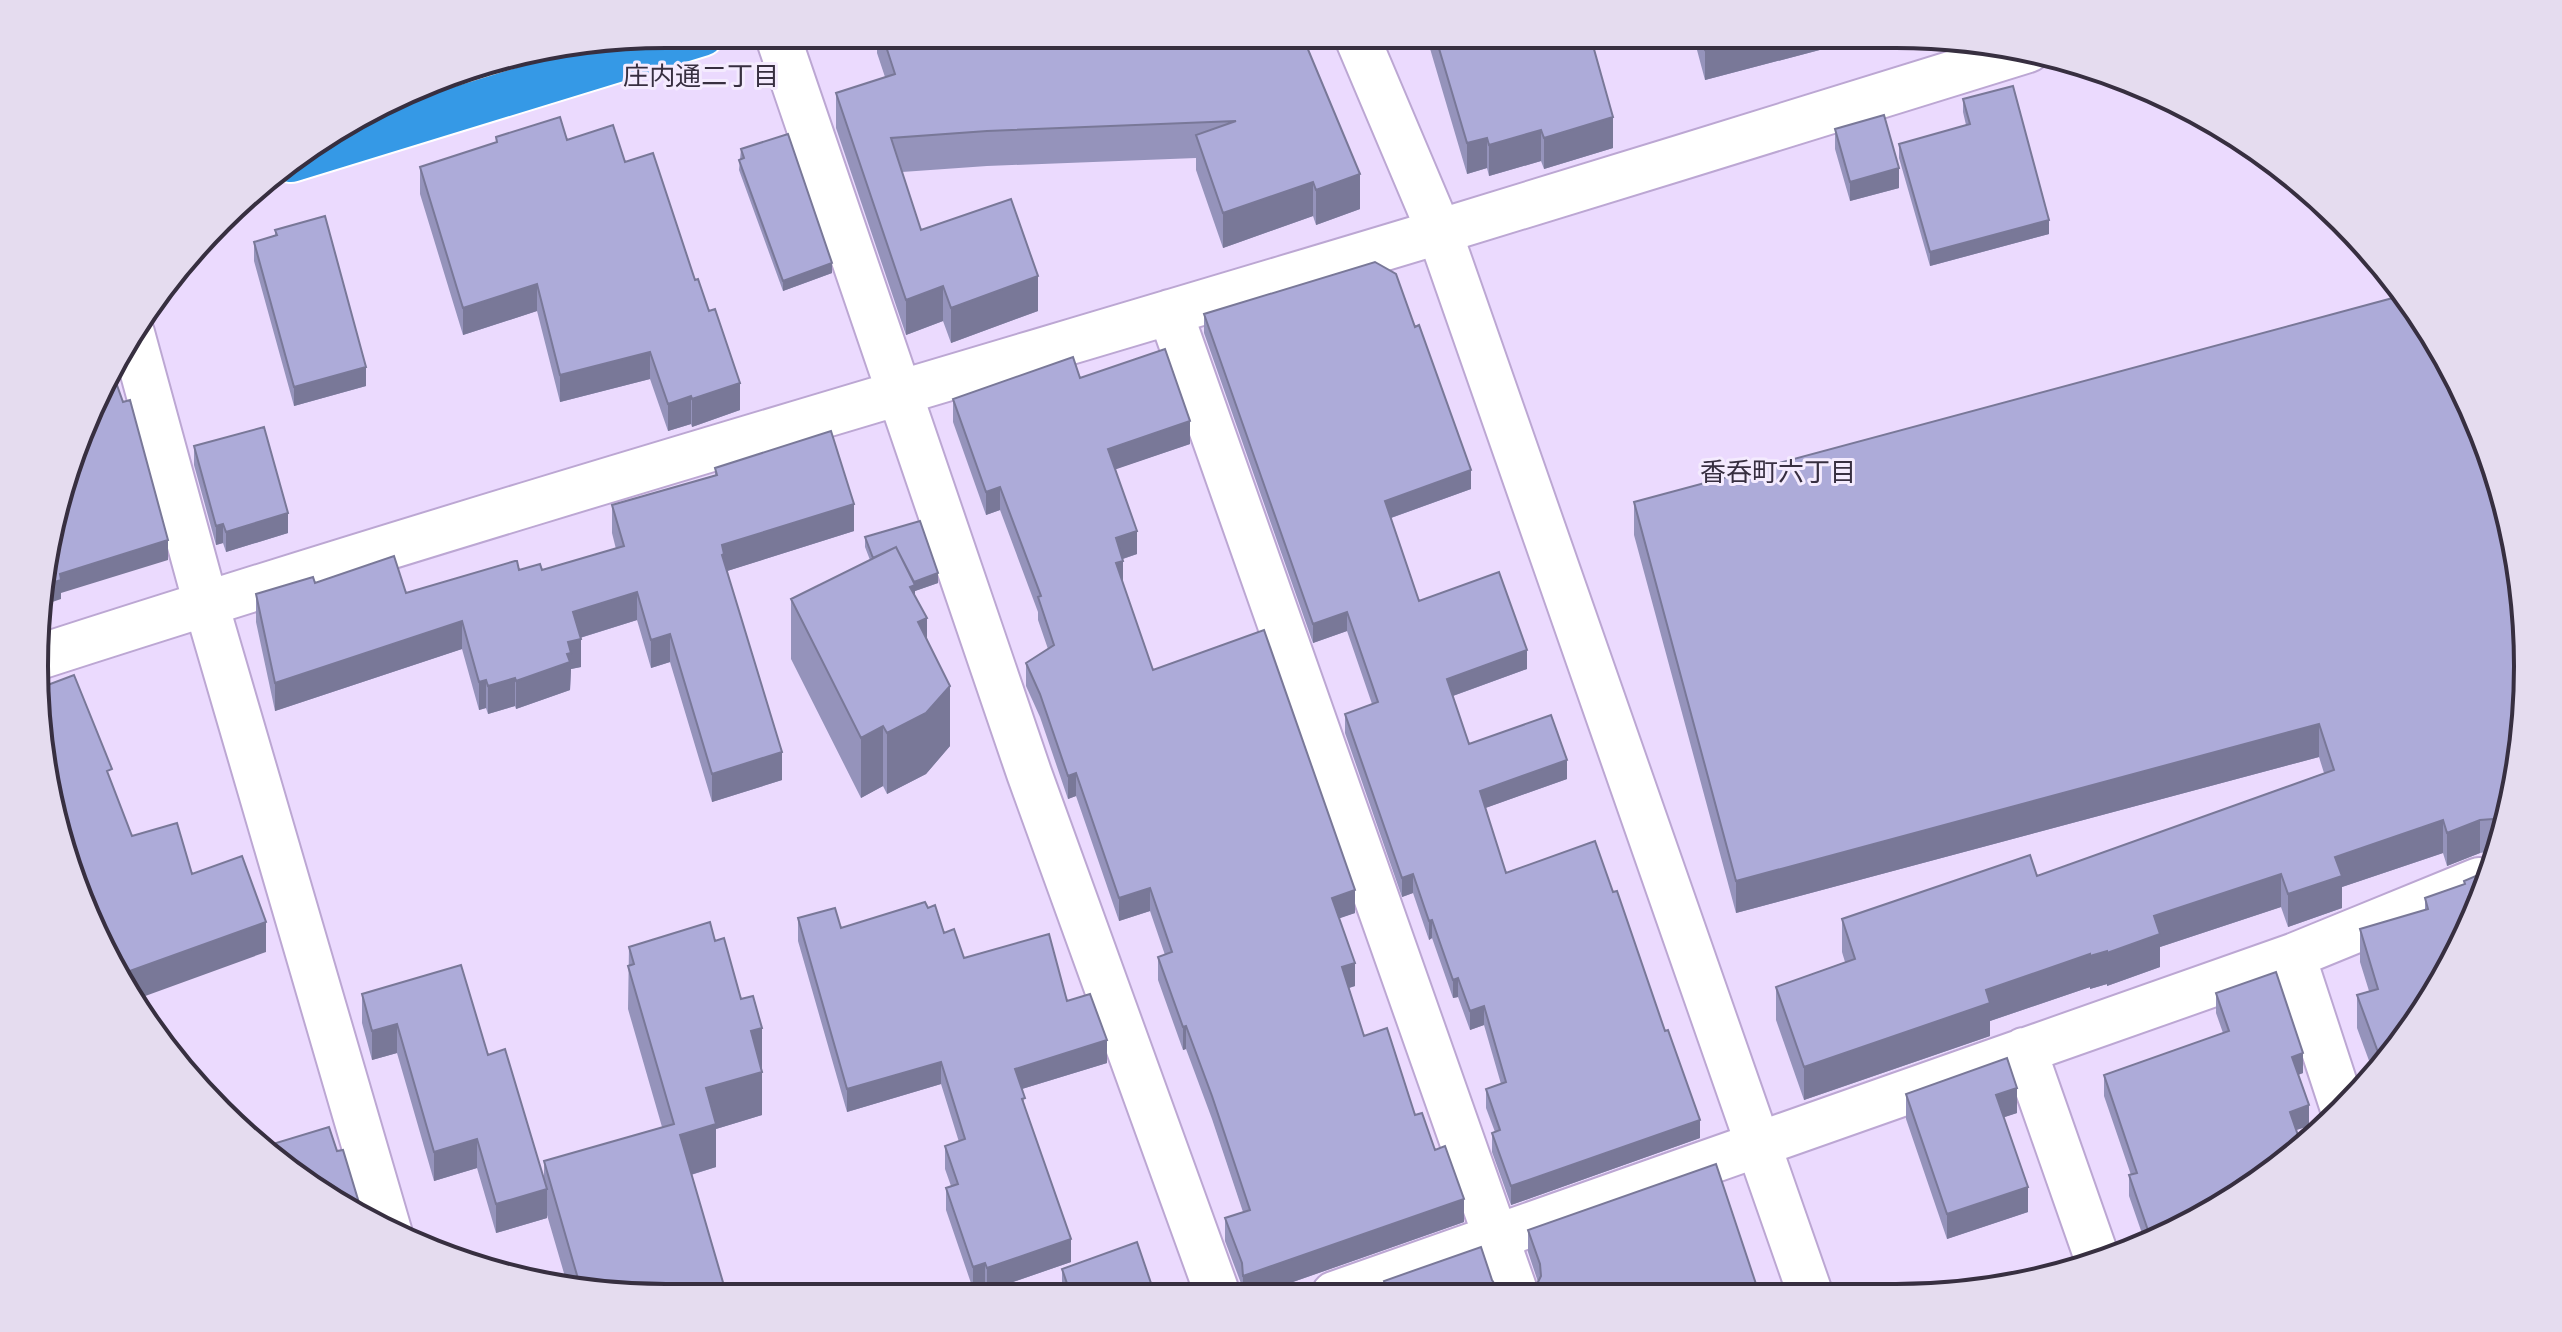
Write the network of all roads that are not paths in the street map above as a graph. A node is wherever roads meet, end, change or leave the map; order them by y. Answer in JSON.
{"nodes":[{"id":1,"x":655,"y":48,"type":"edge"},
{"id":2,"x":782,"y":48,"type":"edge"},
{"id":3,"x":1362,"y":48,"type":"edge"},
{"id":4,"x":2003,"y":58,"type":"edge"},
{"id":5,"x":329,"y":148,"type":"edge"},
{"id":6,"x":1439,"y":231,"type":"junction"},
{"id":7,"x":1170,"y":312,"type":"junction"},
{"id":8,"x":136,"y":349,"type":"edge"},
{"id":9,"x":898,"y":392,"type":"junction"},
{"id":10,"x":206,"y":604,"type":"junction"},
{"id":11,"x":48,"y":654,"type":"edge"},
{"id":12,"x":2475,"y":882,"type":"edge"},
{"id":13,"x":2293,"y":956,"type":"junction"},
{"id":14,"x":2024,"y":1050,"type":"junction"},
{"id":15,"x":2339,"y":1097,"type":"edge"},
{"id":16,"x":1758,"y":1146,"type":"junction"},
{"id":17,"x":385,"y":1216,"type":"edge"},
{"id":18,"x":1496,"y":1237,"type":"junction"},
{"id":19,"x":2095,"y":1251,"type":"edge"},
{"id":20,"x":1214,"y":1284,"type":"edge"},
{"id":21,"x":1362,"y":1284,"type":"edge"},
{"id":22,"x":1512,"y":1284,"type":"edge"},
{"id":23,"x":1807,"y":1284,"type":"edge"}],
"edges":[{"from":1,"to":5,"type":"highway"},
{"from":2,"to":9,"type":"street"},
{"from":3,"to":6,"type":"street"},
{"from":4,"to":6,"type":"street"},
{"from":6,"to":7,"type":"street"},
{"from":6,"to":16,"type":"street"},
{"from":7,"to":9,"type":"street"},
{"from":7,"to":18,"type":"street"},
{"from":8,"to":10,"type":"street"},
{"from":9,"to":10,"type":"street"},
{"from":9,"to":20,"type":"street"},
{"from":10,"to":11,"type":"street"},
{"from":10,"to":17,"type":"street"},
{"from":12,"to":13,"type":"street"},
{"from":13,"to":14,"type":"street"},
{"from":13,"to":15,"type":"street"},
{"from":14,"to":16,"type":"street"},
{"from":14,"to":19,"type":"street"},
{"from":16,"to":18,"type":"street"},
{"from":16,"to":23,"type":"street"},
{"from":18,"to":21,"type":"street"},
{"from":18,"to":22,"type":"street"}]}
